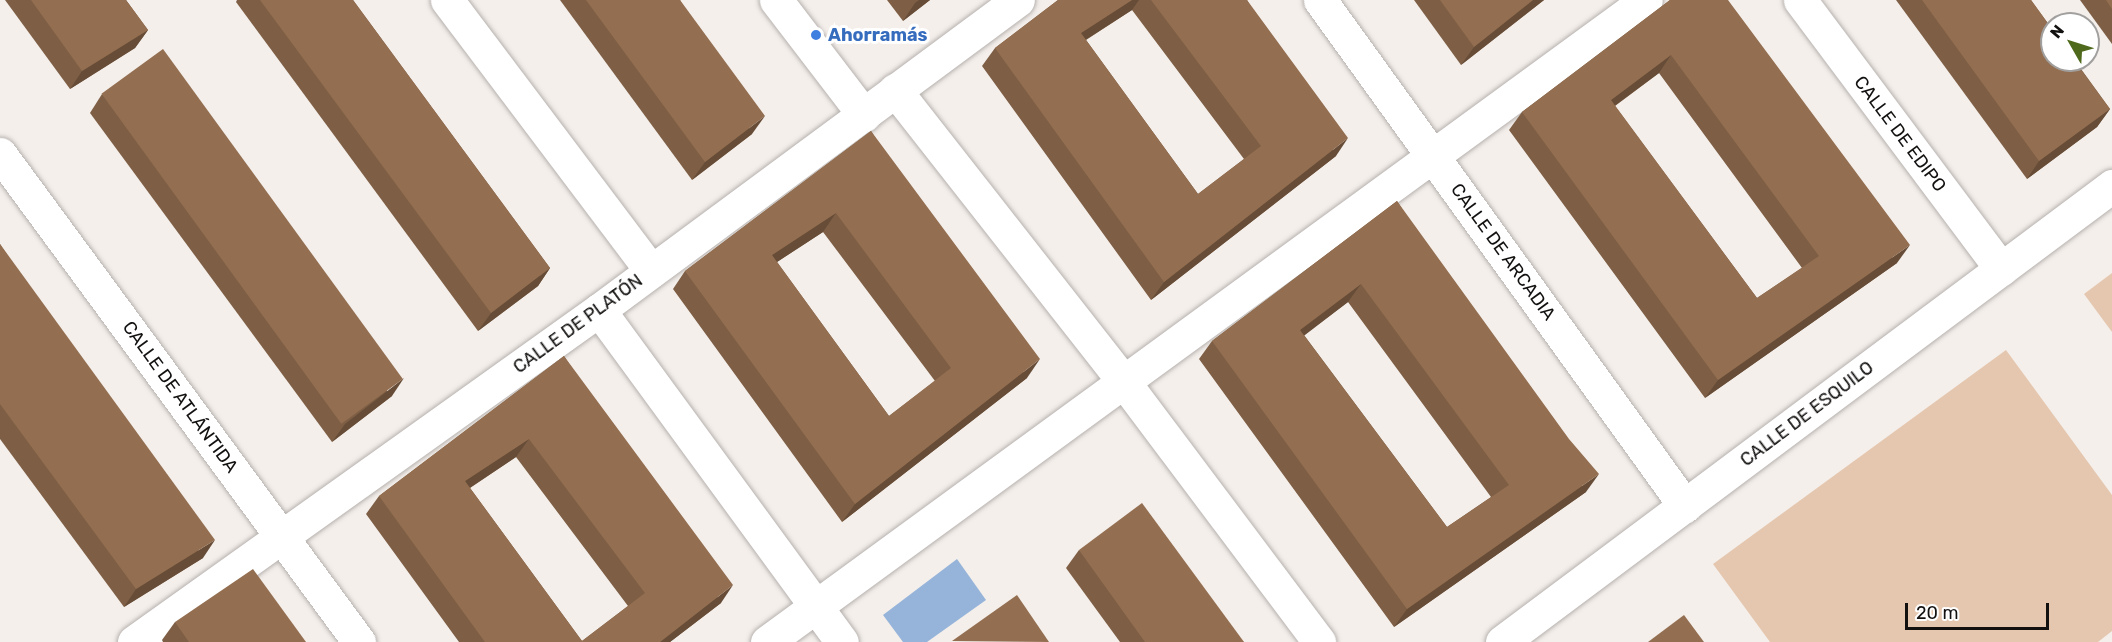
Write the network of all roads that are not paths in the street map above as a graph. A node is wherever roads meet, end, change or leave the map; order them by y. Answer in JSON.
{"nodes":[{"id":1,"x":447,"y":0,"type":"edge"},
{"id":2,"x":776,"y":0,"type":"edge"},
{"id":3,"x":1018,"y":0,"type":"edge"},
{"id":4,"x":1320,"y":0,"type":"edge"},
{"id":5,"x":1646,"y":0,"type":"edge"},
{"id":6,"x":1800,"y":0,"type":"edge"},
{"id":7,"x":895,"y":90,"type":"junction"},
{"id":8,"x":864,"y":115,"type":"junction"},
{"id":9,"x":0,"y":154,"type":"edge"},
{"id":10,"x":1433,"y":155,"type":"junction"},
{"id":11,"x":2112,"y":186,"type":"edge"},
{"id":12,"x":2001,"y":269,"type":"junction"},
{"id":13,"x":651,"y":271,"type":"junction"},
{"id":14,"x":599,"y":310,"type":"junction"},
{"id":15,"x":1124,"y":382,"type":"junction"},
{"id":16,"x":1685,"y":506,"type":"junction"},
{"id":17,"x":281,"y":534,"type":"junction"},
{"id":18,"x":816,"y":606,"type":"junction"},
{"id":19,"x":134,"y":642,"type":"edge"},
{"id":20,"x":359,"y":642,"type":"edge"},
{"id":21,"x":767,"y":642,"type":"edge"},
{"id":22,"x":842,"y":642,"type":"edge"},
{"id":23,"x":1319,"y":642,"type":"edge"},
{"id":24,"x":1502,"y":642,"type":"edge"}],
"edges":[{"from":1,"to":13,"type":"street"},
{"from":2,"to":8,"type":"street"},
{"from":3,"to":7,"type":"street","name":"CALLE DE PLATÓN"},
{"from":4,"to":10,"type":"street","name":"CALLE DE ARCADIA"},
{"from":5,"to":10,"type":"street"},
{"from":6,"to":12,"type":"street","name":"CALLE DE EDIPO"},
{"from":7,"to":8,"type":"street","name":"CALLE DE PLATÓN"},
{"from":7,"to":15,"type":"street"},
{"from":8,"to":13,"type":"street","name":"CALLE DE PLATÓN"},
{"from":9,"to":17,"type":"street","name":"CALLE DE ATLÁNTIDA"},
{"from":10,"to":15,"type":"street"},
{"from":10,"to":16,"type":"street","name":"CALLE DE ARCADIA"},
{"from":11,"to":12,"type":"street","name":"CALLE DE ESQUILO"},
{"from":12,"to":16,"type":"street","name":"CALLE DE ESQUILO"},
{"from":13,"to":14,"type":"street","name":"CALLE DE PLATÓN"},
{"from":14,"to":17,"type":"street","name":"CALLE DE PLATÓN"},
{"from":14,"to":18,"type":"street"},
{"from":15,"to":18,"type":"street"},
{"from":15,"to":23,"type":"street"},
{"from":16,"to":24,"type":"street","name":"CALLE DE ESQUILO"},
{"from":17,"to":19,"type":"street","name":"CALLE DE PLATÓN"},
{"from":17,"to":20,"type":"street","name":"CALLE DE ATLÁNTIDA"},
{"from":18,"to":21,"type":"street"},
{"from":18,"to":22,"type":"street"}]}
